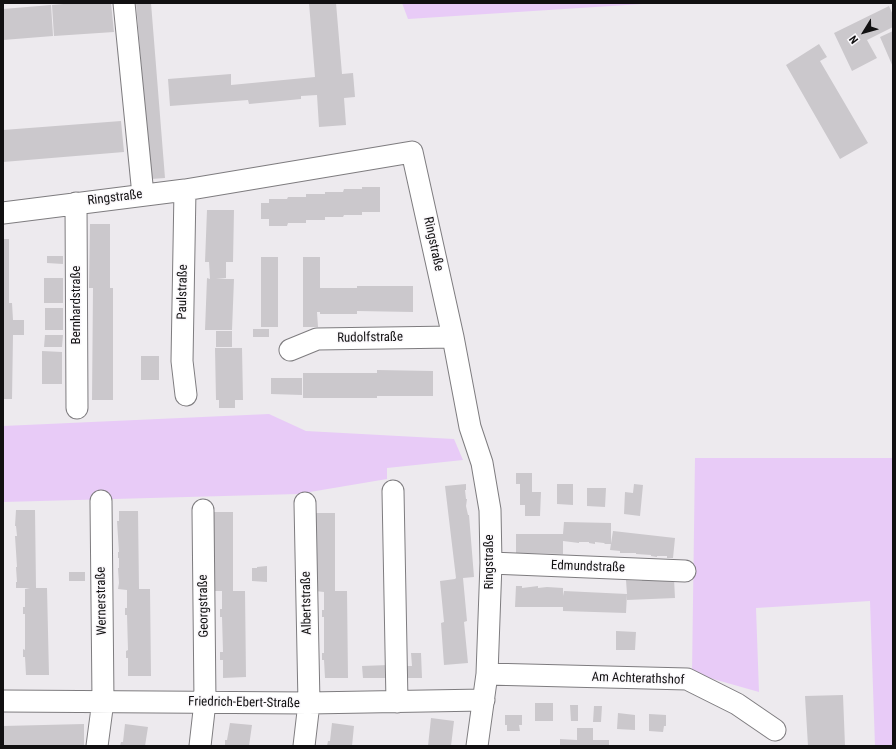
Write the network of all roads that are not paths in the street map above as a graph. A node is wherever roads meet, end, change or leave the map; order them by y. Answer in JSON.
{"nodes":[{"id":1,"x":124,"y":3,"type":"edge"},
{"id":2,"x":185,"y":190,"type":"junction"},
{"id":3,"x":143,"y":195,"type":"junction"},
{"id":4,"x":76,"y":203,"type":"junction"},
{"id":5,"x":3,"y":213,"type":"edge"},
{"id":6,"x":453,"y":337,"type":"junction"},
{"id":7,"x":290,"y":350,"type":"dead end"},
{"id":8,"x":186,"y":395,"type":"dead end"},
{"id":9,"x":77,"y":408,"type":"dead end"},
{"id":10,"x":393,"y":491,"type":"dead end"},
{"id":11,"x":101,"y":501,"type":"dead end"},
{"id":12,"x":305,"y":503,"type":"dead end"},
{"id":13,"x":203,"y":510,"type":"dead end"},
{"id":14,"x":491,"y":563,"type":"junction"},
{"id":15,"x":685,"y":570,"type":"dead end"},
{"id":16,"x":487,"y":674,"type":"junction"},
{"id":17,"x":484,"y":700,"type":"junction"},
{"id":18,"x":103,"y":701,"type":"junction"},
{"id":19,"x":3,"y":702,"type":"edge"},
{"id":20,"x":205,"y":702,"type":"junction"},
{"id":21,"x":397,"y":702,"type":"junction"},
{"id":22,"x":309,"y":704,"type":"junction"},
{"id":23,"x":775,"y":730,"type":"dead end"},
{"id":24,"x":97,"y":746,"type":"edge"},
{"id":25,"x":200,"y":746,"type":"edge"},
{"id":26,"x":304,"y":746,"type":"edge"},
{"id":27,"x":477,"y":746,"type":"edge"}],
"edges":[{"from":1,"to":3,"type":"street"},
{"from":2,"to":3,"type":"street","name":"Ringstraße"},
{"from":2,"to":6,"type":"street","name":"Ringstraße"},
{"from":2,"to":8,"type":"street","name":"Paulstraße"},
{"from":3,"to":4,"type":"street","name":"Ringstraße"},
{"from":4,"to":5,"type":"street","name":"Ringstraße"},
{"from":4,"to":9,"type":"street","name":"Bernhardstraße"},
{"from":6,"to":7,"type":"street","name":"Rudolfstraße"},
{"from":6,"to":14,"type":"street","name":"Ringstraße"},
{"from":10,"to":21,"type":"street"},
{"from":11,"to":18,"type":"street","name":"Wernerstraße"},
{"from":12,"to":22,"type":"street","name":"Albertstraße"},
{"from":13,"to":20,"type":"street","name":"Georgstraße"},
{"from":14,"to":15,"type":"street","name":"Edmundstraße"},
{"from":14,"to":16,"type":"street","name":"Ringstraße"},
{"from":16,"to":17,"type":"street","name":"Ringstraße"},
{"from":16,"to":23,"type":"street","name":"Am Achterathshof"},
{"from":17,"to":21,"type":"street","name":"Friedrich-Ebert-Straße"},
{"from":17,"to":27,"type":"street","name":"Ringstraße"},
{"from":18,"to":19,"type":"street","name":"Friedrich-Ebert-Straße"},
{"from":18,"to":20,"type":"street","name":"Friedrich-Ebert-Straße"},
{"from":18,"to":24,"type":"street","name":"Wernerstraße"},
{"from":20,"to":22,"type":"street","name":"Friedrich-Ebert-Straße"},
{"from":20,"to":25,"type":"street","name":"Georgstraße"},
{"from":21,"to":22,"type":"street","name":"Friedrich-Ebert-Straße"},
{"from":22,"to":26,"type":"street","name":"Albertstraße"}]}
